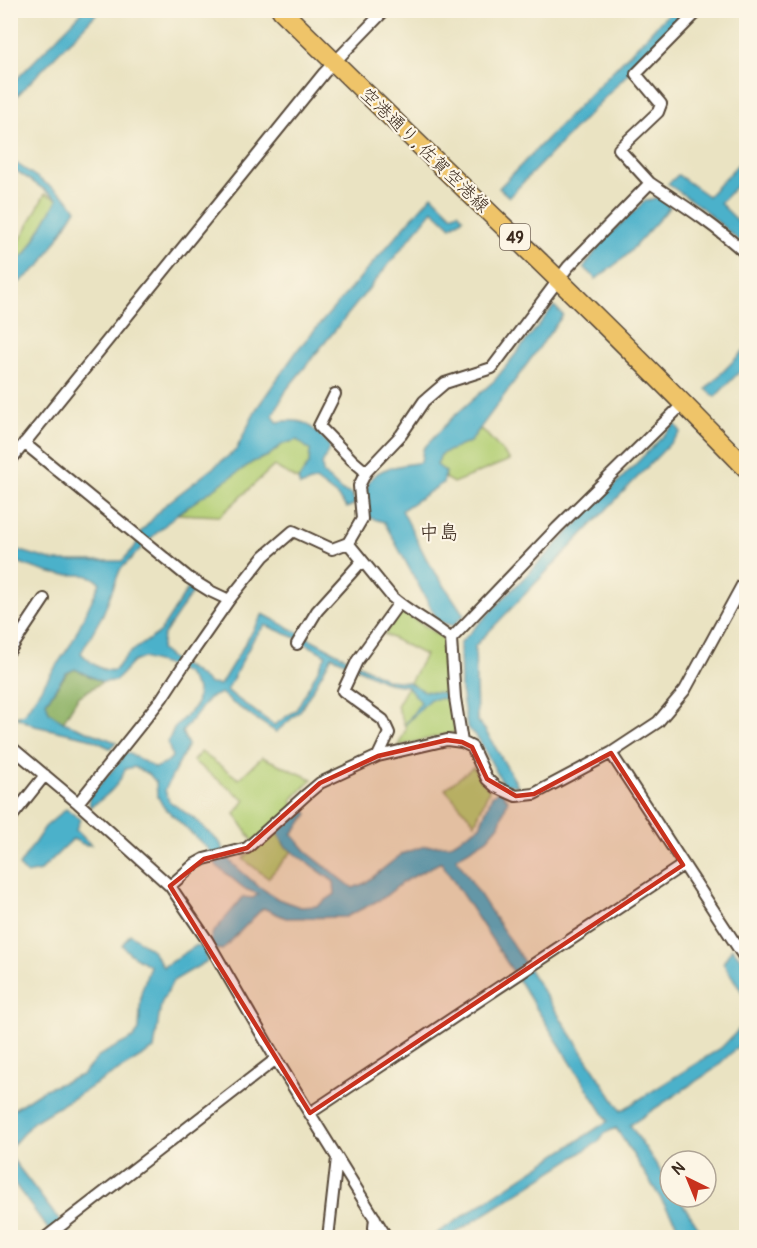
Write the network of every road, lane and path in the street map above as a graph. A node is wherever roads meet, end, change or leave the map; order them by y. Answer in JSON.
{"nodes":[{"id":1,"x":280,"y":10,"type":"edge"},
{"id":2,"x":385,"y":10,"type":"edge"},
{"id":3,"x":699,"y":10,"type":"edge"},
{"id":4,"x":334,"y":63,"type":"junction"},
{"id":5,"x":650,"y":183,"type":"junction"},
{"id":6,"x":747,"y":254,"type":"edge"},
{"id":7,"x":560,"y":280,"type":"junction"},
{"id":8,"x":335,"y":394,"type":"dead end"},
{"id":9,"x":684,"y":403,"type":"junction"},
{"id":10,"x":24,"y":442,"type":"junction"},
{"id":11,"x":10,"y":460,"type":"edge"},
{"id":12,"x":747,"y":468,"type":"edge"},
{"id":13,"x":366,"y":472,"type":"junction"},
{"id":14,"x":348,"y":543,"type":"junction"},
{"id":15,"x":362,"y":561,"type":"junction"},
{"id":16,"x":747,"y":578,"type":"edge"},
{"id":17,"x":44,"y":599,"type":"dead end"},
{"id":18,"x":229,"y":600,"type":"junction"},
{"id":19,"x":399,"y":603,"type":"junction"},
{"id":20,"x":14,"y":636,"type":"edge"},
{"id":21,"x":451,"y":639,"type":"junction"},
{"id":22,"x":297,"y":644,"type":"dead end"},
{"id":23,"x":10,"y":650,"type":"edge"},
{"id":24,"x":462,"y":742,"type":"junction"},
{"id":25,"x":10,"y":746,"type":"edge"},
{"id":26,"x":611,"y":753,"type":"junction"},
{"id":27,"x":378,"y":756,"type":"junction"},
{"id":28,"x":45,"y":775,"type":"junction"},
{"id":29,"x":78,"y":803,"type":"junction"},
{"id":30,"x":10,"y":819,"type":"edge"},
{"id":31,"x":683,"y":865,"type":"junction"},
{"id":32,"x":170,"y":886,"type":"junction"},
{"id":33,"x":747,"y":960,"type":"edge"},
{"id":34,"x":276,"y":1059,"type":"junction"},
{"id":35,"x":309,"y":1113,"type":"junction"},
{"id":36,"x":337,"y":1158,"type":"junction"},
{"id":37,"x":375,"y":1218,"type":"junction"},
{"id":38,"x":46,"y":1237,"type":"edge"},
{"id":39,"x":328,"y":1238,"type":"edge"},
{"id":40,"x":373,"y":1238,"type":"edge"},
{"id":41,"x":387,"y":1238,"type":"edge"}],
"edges":[{"from":1,"to":4,"type":"main road","name":"空港通り, 佐賀空港線","number":"49"},
{"from":2,"to":4,"type":"street"},
{"from":3,"to":5,"type":"street"},
{"from":4,"to":7,"type":"main road","name":"空港通り, 佐賀空港線","number":"49"},
{"from":4,"to":10,"type":"street"},
{"from":5,"to":6,"type":"street"},
{"from":5,"to":7,"type":"street"},
{"from":7,"to":9,"type":"main road","name":"空港通り, 佐賀空港線","number":"49"},
{"from":7,"to":13,"type":"street"},
{"from":8,"to":13,"type":"street"},
{"from":9,"to":12,"type":"main road","name":"空港通り, 佐賀空港線","number":"49"},
{"from":9,"to":21,"type":"street"},
{"from":10,"to":11,"type":"street"},
{"from":10,"to":18,"type":"street"},
{"from":13,"to":14,"type":"street"},
{"from":14,"to":15,"type":"street"},
{"from":14,"to":18,"type":"street"},
{"from":15,"to":19,"type":"street"},
{"from":15,"to":22,"type":"street"},
{"from":16,"to":26,"type":"street"},
{"from":17,"to":20,"type":"street"},
{"from":18,"to":29,"type":"street"},
{"from":19,"to":21,"type":"street"},
{"from":19,"to":27,"type":"street"},
{"from":20,"to":23,"type":"street"},
{"from":21,"to":24,"type":"street"},
{"from":24,"to":26,"type":"street"},
{"from":24,"to":27,"type":"street"},
{"from":25,"to":28,"type":"street"},
{"from":26,"to":31,"type":"street"},
{"from":27,"to":32,"type":"street"},
{"from":28,"to":29,"type":"street"},
{"from":28,"to":30,"type":"street"},
{"from":29,"to":32,"type":"street"},
{"from":31,"to":33,"type":"street"},
{"from":31,"to":35,"type":"street"},
{"from":32,"to":34,"type":"street"},
{"from":34,"to":35,"type":"street"},
{"from":34,"to":38,"type":"street"},
{"from":35,"to":36,"type":"street"},
{"from":36,"to":37,"type":"street"},
{"from":36,"to":39,"type":"street"},
{"from":37,"to":40,"type":"street"},
{"from":37,"to":41,"type":"street"}]}
